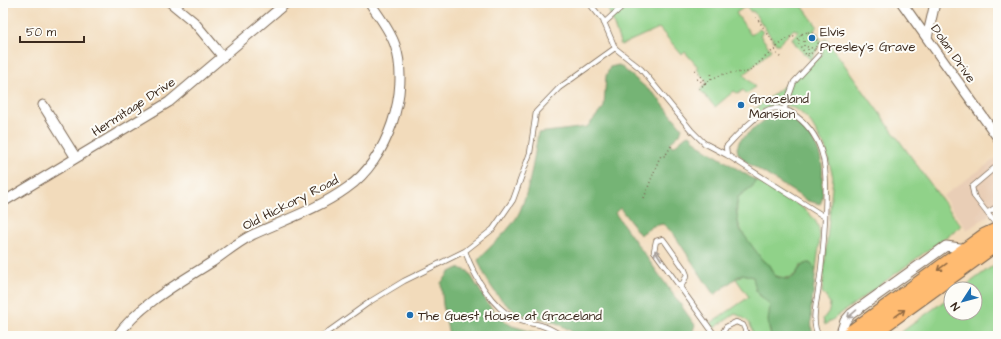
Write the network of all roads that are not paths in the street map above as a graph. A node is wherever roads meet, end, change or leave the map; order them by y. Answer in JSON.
{"nodes":[{"id":1,"x":171,"y":3,"type":"edge"},
{"id":2,"x":286,"y":3,"type":"edge"},
{"id":3,"x":370,"y":3,"type":"edge"},
{"id":4,"x":589,"y":3,"type":"edge"},
{"id":5,"x":626,"y":3,"type":"edge"},
{"id":6,"x":902,"y":3,"type":"edge"},
{"id":7,"x":935,"y":3,"type":"edge"},
{"id":8,"x":604,"y":23,"type":"junction"},
{"id":9,"x":927,"y":38,"type":"junction"},
{"id":10,"x":615,"y":48,"type":"junction"},
{"id":11,"x":819,"y":55,"type":"dead end"},
{"id":12,"x":223,"y":57,"type":"junction"},
{"id":13,"x":43,"y":105,"type":"dead end"},
{"id":14,"x":784,"y":110,"type":"junction"},
{"id":15,"x":998,"y":138,"type":"edge"},
{"id":16,"x":727,"y":155,"type":"junction"},
{"id":17,"x":76,"y":158,"type":"junction"},
{"id":18,"x":998,"y":165,"type":"edge"},
{"id":19,"x":3,"y":202,"type":"edge"},
{"id":20,"x":998,"y":206,"type":"edge"},
{"id":21,"x":987,"y":213,"type":"junction"},
{"id":22,"x":825,"y":216,"type":"junction"},
{"id":23,"x":998,"y":230,"type":"edge"},
{"id":24,"x":967,"y":249,"type":"junction"},
{"id":25,"x":465,"y":251,"type":"junction"},
{"id":26,"x":681,"y":287,"type":"junction"},
{"id":27,"x":117,"y":336,"type":"edge"},
{"id":28,"x":322,"y":336,"type":"edge"},
{"id":29,"x":562,"y":336,"type":"edge"},
{"id":30,"x":720,"y":336,"type":"edge"},
{"id":31,"x":748,"y":336,"type":"edge"},
{"id":32,"x":819,"y":336,"type":"edge"},
{"id":33,"x":840,"y":336,"type":"edge"},
{"id":34,"x":847,"y":336,"type":"edge"},
{"id":35,"x":868,"y":336,"type":"edge"}],
"edges":[{"from":1,"to":12,"type":"street"},
{"from":2,"to":12,"type":"street","name":"Hermitage Drive"},
{"from":3,"to":27,"type":"street","name":"Old Hickory Road"},
{"from":4,"to":8,"type":"lane"},
{"from":5,"to":8,"type":"lane"},
{"from":6,"to":9,"type":"street","name":"Dolan Drive"},
{"from":7,"to":9,"type":"street"},
{"from":8,"to":10,"type":"lane"},
{"from":9,"to":15,"type":"street","name":"Dolan Drive"},
{"from":10,"to":16,"type":"lane"},
{"from":10,"to":25,"type":"lane"},
{"from":11,"to":14,"type":"lane"},
{"from":12,"to":17,"type":"street","name":"Hermitage Drive"},
{"from":13,"to":17,"type":"street"},
{"from":14,"to":16,"type":"lane"},
{"from":14,"to":22,"type":"lane"},
{"from":16,"to":22,"type":"lane"},
{"from":17,"to":19,"type":"street","name":"Hermitage Drive"},
{"from":18,"to":21,"type":"lane"},
{"from":20,"to":21,"type":"lane"},
{"from":21,"to":23,"type":"lane"},
{"from":22,"to":32,"type":"lane"},
{"from":23,"to":24,"type":"main road"},
{"from":35,"to":23,"type":"main road","one_way":true},
{"from":24,"to":33,"type":"street","one_way":true},
{"from":24,"to":34,"type":"main road","one_way":true},
{"from":25,"to":28,"type":"lane"},
{"from":25,"to":29,"type":"lane"},
{"from":26,"to":26,"type":"lane","one_way":true},
{"from":26,"to":30,"type":"lane"},
{"from":30,"to":31,"type":"lane"}]}
